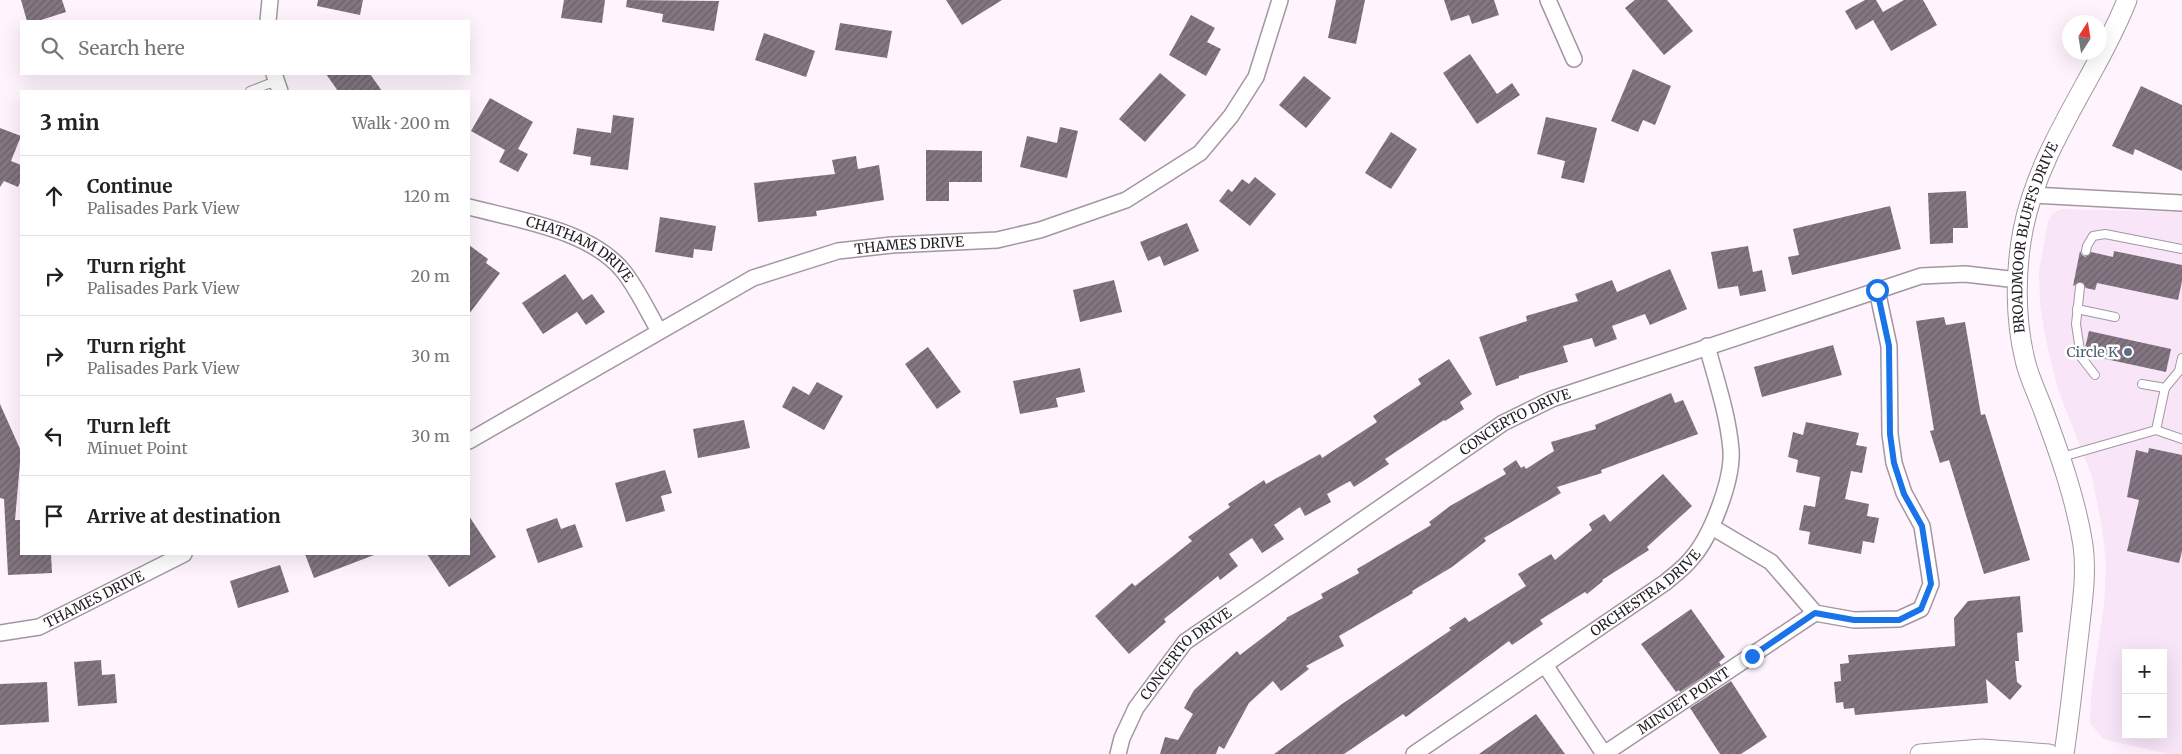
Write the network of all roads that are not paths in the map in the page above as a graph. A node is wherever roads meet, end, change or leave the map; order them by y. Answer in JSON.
{"nodes":[{"id":1,"x":270,"y":0,"type":"edge"},
{"id":2,"x":1280,"y":0,"type":"edge"},
{"id":3,"x":1548,"y":0,"type":"edge"},
{"id":4,"x":2127,"y":0,"type":"edge"},
{"id":5,"x":268,"y":20,"type":"edge"},
{"id":6,"x":1574,"y":59,"type":"dead end"},
{"id":7,"x":277,"y":83,"type":"edge"},
{"id":8,"x":253,"y":90,"type":"edge"},
{"id":9,"x":2032,"y":195,"type":"junction"},
{"id":10,"x":2182,"y":203,"type":"edge"},
{"id":11,"x":470,"y":207,"type":"edge"},
{"id":12,"x":2182,"y":250,"type":"edge"},
{"id":13,"x":2086,"y":251,"type":"dead end"},
{"id":14,"x":2018,"y":280,"type":"junction"},
{"id":15,"x":2080,"y":287,"type":"dead end"},
{"id":16,"x":1877,"y":290,"type":"junction"},
{"id":17,"x":2077,"y":309,"type":"junction"},
{"id":18,"x":2115,"y":317,"type":"dead end"},
{"id":19,"x":659,"y":332,"type":"junction"},
{"id":20,"x":1707,"y":346,"type":"junction"},
{"id":21,"x":2182,"y":358,"type":"edge"},
{"id":22,"x":2094,"y":375,"type":"dead end"},
{"id":23,"x":2142,"y":384,"type":"dead end"},
{"id":24,"x":2164,"y":388,"type":"junction"},
{"id":25,"x":2156,"y":430,"type":"junction"},
{"id":26,"x":2182,"y":439,"type":"edge"},
{"id":27,"x":470,"y":440,"type":"edge"},
{"id":28,"x":2060,"y":458,"type":"junction"},
{"id":29,"x":1712,"y":526,"type":"junction"},
{"id":30,"x":182,"y":555,"type":"edge"},
{"id":31,"x":1815,"y":613,"type":"junction"},
{"id":32,"x":0,"y":633,"type":"edge"},
{"id":33,"x":1545,"y":665,"type":"junction"},
{"id":34,"x":1118,"y":754,"type":"edge"},
{"id":35,"x":1414,"y":754,"type":"edge"},
{"id":36,"x":1604,"y":754,"type":"edge"},
{"id":37,"x":1920,"y":754,"type":"edge"},
{"id":38,"x":2049,"y":754,"type":"edge"},
{"id":39,"x":2064,"y":754,"type":"edge"}],
"edges":[{"from":1,"to":5,"type":"street"},
{"from":2,"to":19,"type":"street","name":"THAMES DRIVE"},
{"from":3,"to":6,"type":"street"},
{"from":4,"to":9,"type":"street","name":"BROADMOOR BLUFFS DRIVE"},
{"from":7,"to":8,"type":"lane"},
{"from":9,"to":10,"type":"street"},
{"from":9,"to":14,"type":"street","name":"BROADMOOR BLUFFS DRIVE"},
{"from":11,"to":19,"type":"street","name":"CHATHAM DRIVE"},
{"from":12,"to":13,"type":"lane"},
{"from":14,"to":16,"type":"street","name":"CONCERTO DRIVE"},
{"from":14,"to":28,"type":"street","name":"BROADMOOR BLUFFS DRIVE"},
{"from":15,"to":17,"type":"lane"},
{"from":16,"to":20,"type":"street","name":"CONCERTO DRIVE"},
{"from":16,"to":31,"type":"street"},
{"from":17,"to":18,"type":"lane"},
{"from":17,"to":22,"type":"lane"},
{"from":19,"to":27,"type":"street","name":"THAMES DRIVE"},
{"from":20,"to":29,"type":"street","name":"ORCHESTRA DRIVE"},
{"from":20,"to":34,"type":"street","name":"CONCERTO DRIVE"},
{"from":21,"to":24,"type":"lane"},
{"from":23,"to":24,"type":"lane"},
{"from":24,"to":25,"type":"lane"},
{"from":25,"to":26,"type":"lane"},
{"from":25,"to":28,"type":"lane"},
{"from":28,"to":39,"type":"street","name":"BROADMOOR BLUFFS DRIVE"},
{"from":29,"to":31,"type":"street"},
{"from":29,"to":33,"type":"street","name":"ORCHESTRA DRIVE"},
{"from":30,"to":32,"type":"street","name":"THAMES DRIVE"},
{"from":31,"to":36,"type":"street","name":"MINUET POINT"},
{"from":33,"to":35,"type":"street","name":"ORCHESTRA DRIVE"},
{"from":33,"to":36,"type":"street"},
{"from":37,"to":38,"type":"street"}]}
